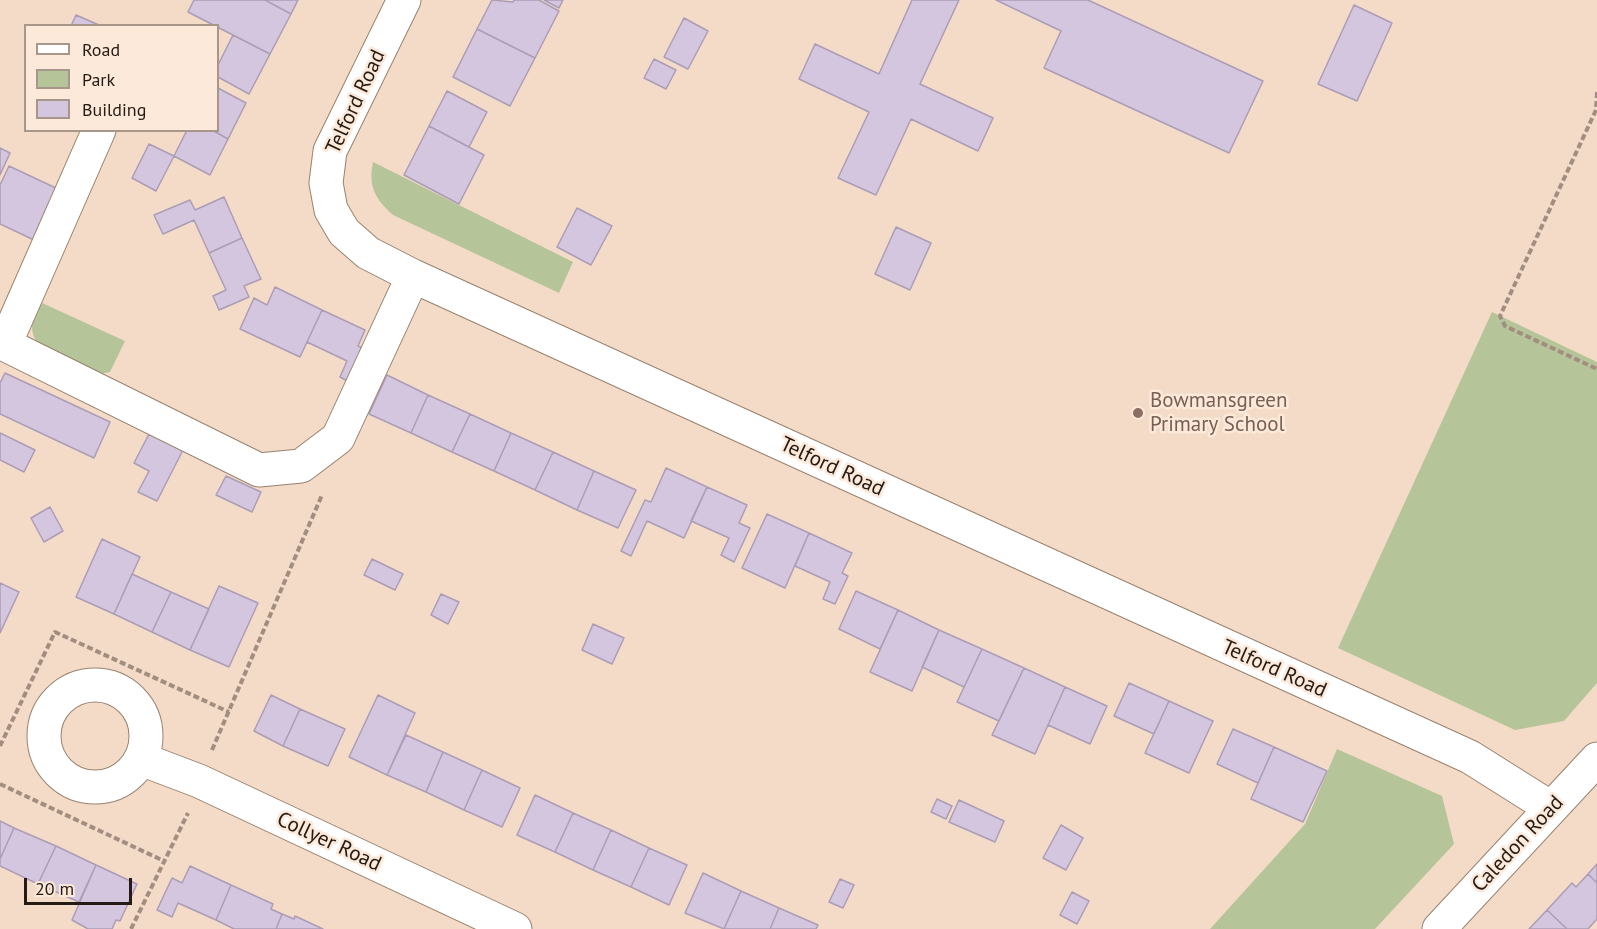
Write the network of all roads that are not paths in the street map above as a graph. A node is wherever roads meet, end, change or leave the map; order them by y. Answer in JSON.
{"nodes":[{"id":1,"x":404,"y":0,"type":"edge"},
{"id":2,"x":98,"y":132,"type":"edge"},
{"id":3,"x":413,"y":276,"type":"junction"},
{"id":4,"x":3,"y":343,"type":"edge"},
{"id":5,"x":141,"y":759,"type":"dead end"},
{"id":6,"x":1597,"y":759,"type":"edge"},
{"id":7,"x":1551,"y":808,"type":"junction"},
{"id":8,"x":515,"y":929,"type":"edge"},
{"id":9,"x":1439,"y":929,"type":"edge"}],
"edges":[{"from":1,"to":3,"type":"street","name":"Telford Road"},
{"from":2,"to":4,"type":"street"},
{"from":3,"to":4,"type":"street"},
{"from":3,"to":7,"type":"street","name":"Telford Road"},
{"from":5,"to":8,"type":"street","name":"Collyer Road"},
{"from":6,"to":7,"type":"street","name":"Caledon Road"},
{"from":7,"to":9,"type":"street","name":"Caledon Road"}]}
